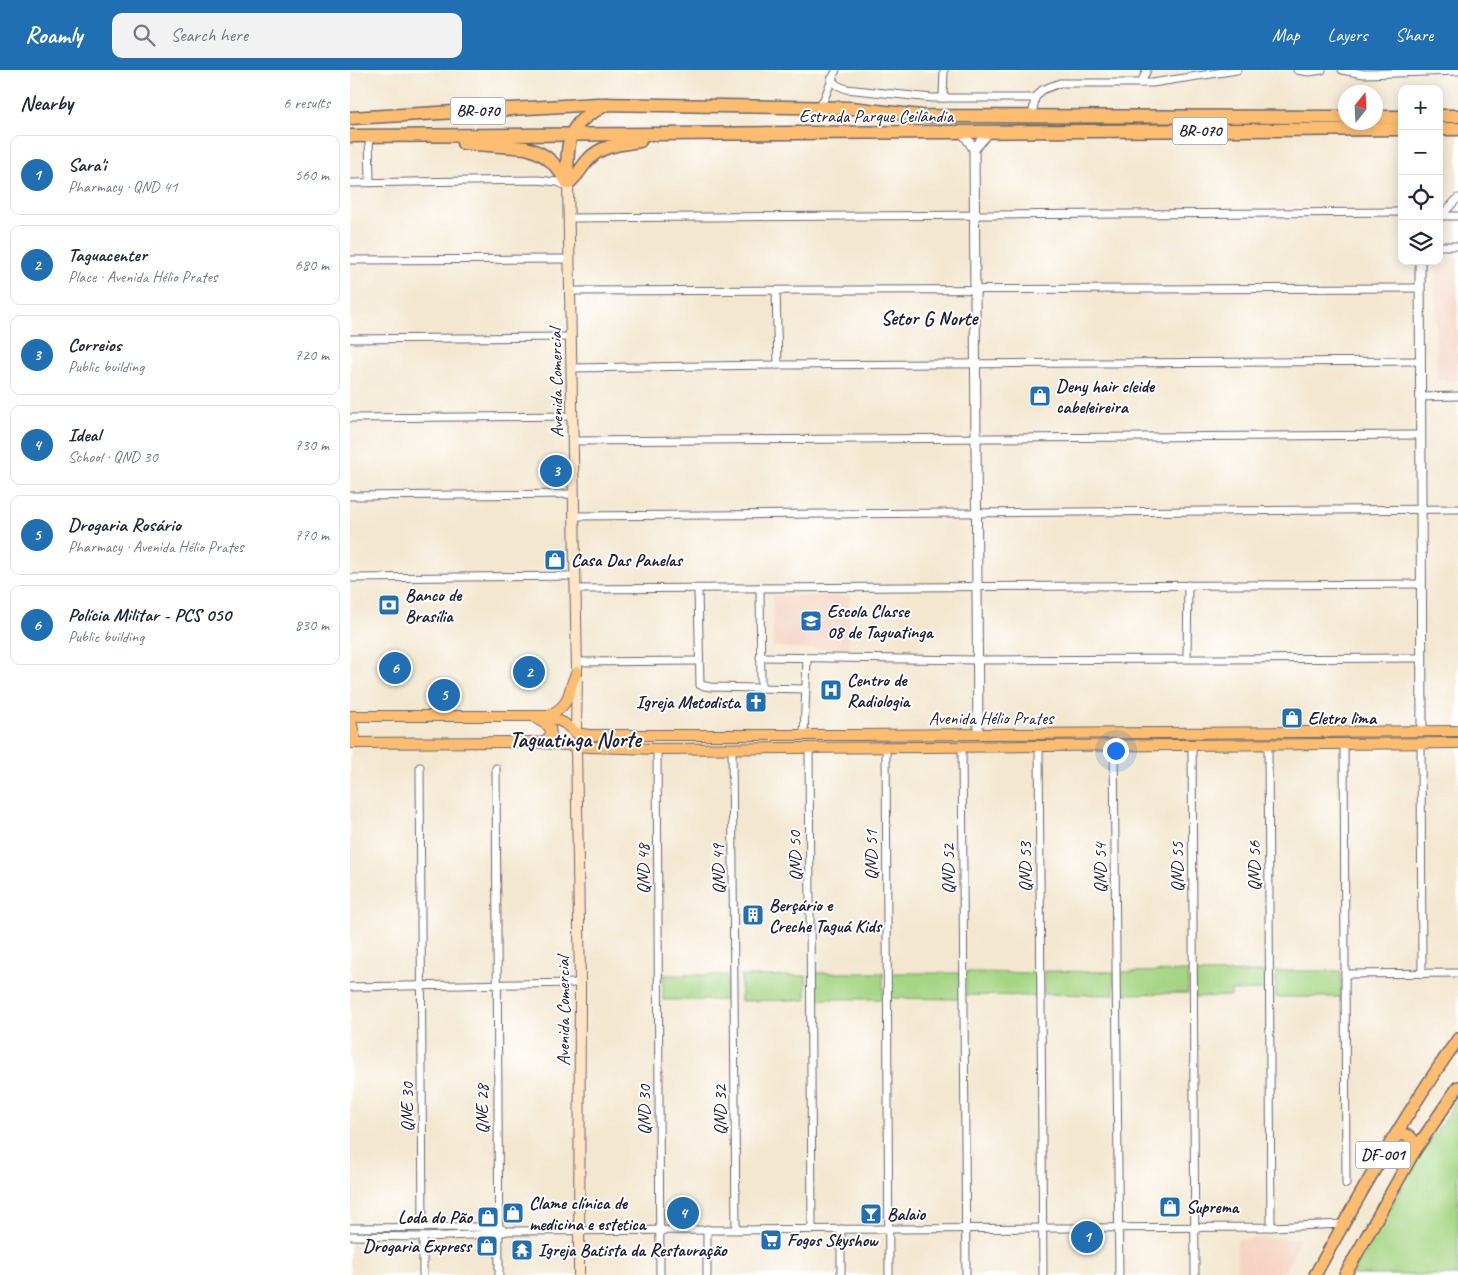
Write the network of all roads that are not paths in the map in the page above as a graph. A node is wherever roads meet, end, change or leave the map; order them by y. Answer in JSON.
{"nodes":[{"id":1,"x":836,"y":70,"type":"edge"},
{"id":2,"x":944,"y":70,"type":"edge"},
{"id":3,"x":1147,"y":70,"type":"edge"},
{"id":4,"x":1237,"y":70,"type":"edge"},
{"id":5,"x":1297,"y":70,"type":"edge"},
{"id":6,"x":1322,"y":70,"type":"edge"},
{"id":7,"x":1342,"y":70,"type":"edge"},
{"id":8,"x":1458,"y":71,"type":"edge"},
{"id":9,"x":831,"y":79,"type":"junction"},
{"id":10,"x":1142,"y":82,"type":"junction"},
{"id":11,"x":943,"y":98,"type":"junction"},
{"id":12,"x":1035,"y":98,"type":"junction"},
{"id":13,"x":607,"y":104,"type":"junction"},
{"id":14,"x":818,"y":108,"type":"junction"},
{"id":15,"x":921,"y":116,"type":"junction"},
{"id":16,"x":1443,"y":116,"type":"edge"},
{"id":17,"x":1458,"y":116,"type":"edge"},
{"id":18,"x":1032,"y":117,"type":"junction"},
{"id":19,"x":1338,"y":117,"type":"edge"},
{"id":20,"x":1383,"y":117,"type":"edge"},
{"id":21,"x":1398,"y":117,"type":"edge"},
{"id":22,"x":350,"y":118,"type":"edge"},
{"id":23,"x":1398,"y":129,"type":"edge"},
{"id":24,"x":1443,"y":129,"type":"edge"},
{"id":25,"x":1458,"y":129,"type":"edge"},
{"id":26,"x":860,"y":132,"type":"junction"},
{"id":27,"x":963,"y":133,"type":"junction"},
{"id":28,"x":988,"y":133,"type":"junction"},
{"id":29,"x":675,"y":135,"type":"junction"},
{"id":30,"x":350,"y":136,"type":"edge"},
{"id":31,"x":369,"y":136,"type":"junction"},
{"id":32,"x":388,"y":136,"type":"junction"},
{"id":33,"x":571,"y":136,"type":"junction"},
{"id":34,"x":974,"y":149,"type":"junction"},
{"id":35,"x":350,"y":182,"type":"edge"},
{"id":36,"x":370,"y":182,"type":"junction"},
{"id":37,"x":568,"y":185,"type":"junction"},
{"id":38,"x":1458,"y":198,"type":"edge"},
{"id":39,"x":1398,"y":212,"type":"edge"},
{"id":40,"x":1443,"y":213,"type":"edge"},
{"id":41,"x":975,"y":215,"type":"junction"},
{"id":42,"x":1443,"y":216,"type":"edge"},
{"id":43,"x":1458,"y":216,"type":"edge"},
{"id":44,"x":569,"y":218,"type":"junction"},
{"id":45,"x":1443,"y":246,"type":"edge"},
{"id":46,"x":1458,"y":246,"type":"edge"},
{"id":47,"x":570,"y":259,"type":"junction"},
{"id":48,"x":350,"y":260,"type":"edge"},
{"id":49,"x":1420,"y":265,"type":"edge"},
{"id":50,"x":1420,"y":288,"type":"junction"},
{"id":51,"x":975,"y":290,"type":"junction"},
{"id":52,"x":570,"y":291,"type":"junction"},
{"id":53,"x":776,"y":291,"type":"junction"},
{"id":54,"x":571,"y":337,"type":"junction"},
{"id":55,"x":350,"y":339,"type":"edge"},
{"id":56,"x":1420,"y":361,"type":"junction"},
{"id":57,"x":976,"y":364,"type":"junction"},
{"id":58,"x":778,"y":365,"type":"junction"},
{"id":59,"x":572,"y":368,"type":"junction"},
{"id":60,"x":1458,"y":396,"type":"edge"},
{"id":61,"x":1421,"y":397,"type":"junction"},
{"id":62,"x":572,"y":416,"type":"junction"},
{"id":63,"x":350,"y":418,"type":"edge"},
{"id":64,"x":1421,"y":435,"type":"junction"},
{"id":65,"x":976,"y":438,"type":"junction"},
{"id":66,"x":573,"y":441,"type":"junction"},
{"id":67,"x":574,"y":494,"type":"junction"},
{"id":68,"x":350,"y":496,"type":"edge"},
{"id":69,"x":1421,"y":509,"type":"junction"},
{"id":70,"x":1458,"y":509,"type":"edge"},
{"id":71,"x":977,"y":513,"type":"junction"},
{"id":72,"x":574,"y":516,"type":"junction"},
{"id":73,"x":576,"y":576,"type":"junction"},
{"id":74,"x":350,"y":578,"type":"edge"},
{"id":75,"x":1188,"y":584,"type":"junction"},
{"id":76,"x":1421,"y":584,"type":"junction"},
{"id":77,"x":977,"y":587,"type":"junction"},
{"id":78,"x":698,"y":588,"type":"junction"},
{"id":79,"x":760,"y":588,"type":"junction"},
{"id":80,"x":576,"y":589,"type":"junction"},
{"id":81,"x":760,"y":657,"type":"junction"},
{"id":82,"x":1187,"y":658,"type":"junction"},
{"id":83,"x":1422,"y":658,"type":"junction"},
{"id":84,"x":807,"y":659,"type":"junction"},
{"id":85,"x":978,"y":660,"type":"junction"},
{"id":86,"x":698,"y":661,"type":"junction"},
{"id":87,"x":577,"y":667,"type":"junction"},
{"id":88,"x":761,"y":688,"type":"junction"},
{"id":89,"x":806,"y":689,"type":"junction"},
{"id":90,"x":350,"y":716,"type":"edge"},
{"id":91,"x":532,"y":716,"type":"junction"},
{"id":92,"x":548,"y":716,"type":"junction"},
{"id":93,"x":1274,"y":731,"type":"junction"},
{"id":94,"x":1422,"y":731,"type":"junction"},
{"id":95,"x":1458,"y":731,"type":"edge"},
{"id":96,"x":576,"y":733,"type":"junction"},
{"id":97,"x":978,"y":734,"type":"junction"},
{"id":98,"x":1005,"y":734,"type":"junction"},
{"id":99,"x":804,"y":735,"type":"junction"},
{"id":100,"x":546,"y":740,"type":"junction"},
{"id":101,"x":531,"y":742,"type":"junction"},
{"id":102,"x":353,"y":743,"type":"edge"},
{"id":103,"x":1344,"y":743,"type":"junction"},
{"id":104,"x":1421,"y":743,"type":"junction"},
{"id":105,"x":1458,"y":743,"type":"edge"},
{"id":106,"x":1192,"y":744,"type":"junction"},
{"id":107,"x":1224,"y":744,"type":"junction"},
{"id":108,"x":1268,"y":744,"type":"junction"},
{"id":109,"x":1039,"y":745,"type":"junction"},
{"id":110,"x":1114,"y":745,"type":"junction"},
{"id":111,"x":576,"y":746,"type":"junction"},
{"id":112,"x":886,"y":746,"type":"junction"},
{"id":113,"x":962,"y":746,"type":"junction"},
{"id":114,"x":809,"y":747,"type":"junction"},
{"id":115,"x":732,"y":748,"type":"junction"},
{"id":116,"x":770,"y":748,"type":"junction"},
{"id":117,"x":657,"y":749,"type":"junction"},
{"id":118,"x":420,"y":767,"type":"dead end"},
{"id":119,"x":496,"y":768,"type":"dead end"},
{"id":120,"x":1458,"y":973,"type":"edge"},
{"id":121,"x":1345,"y":974,"type":"junction"},
{"id":122,"x":1422,"y":974,"type":"junction"},
{"id":123,"x":580,"y":983,"type":"junction"},
{"id":124,"x":496,"y":985,"type":"junction"},
{"id":125,"x":421,"y":986,"type":"junction"},
{"id":126,"x":350,"y":987,"type":"edge"},
{"id":127,"x":659,"y":990,"type":"joint"},
{"id":128,"x":735,"y":990,"type":"joint"},
{"id":129,"x":1458,"y":1039,"type":"edge"},
{"id":130,"x":1458,"y":1087,"type":"edge"},
{"id":131,"x":1392,"y":1139,"type":"junction"},
{"id":132,"x":1414,"y":1152,"type":"junction"},
{"id":133,"x":1346,"y":1184,"type":"dead end"},
{"id":134,"x":1344,"y":1224,"type":"junction"},
{"id":135,"x":1321,"y":1226,"type":"junction"},
{"id":136,"x":1194,"y":1227,"type":"junction"},
{"id":137,"x":1271,"y":1227,"type":"junction"},
{"id":138,"x":350,"y":1228,"type":"edge"},
{"id":139,"x":423,"y":1228,"type":"junction"},
{"id":140,"x":1042,"y":1228,"type":"junction"},
{"id":141,"x":1118,"y":1228,"type":"junction"},
{"id":142,"x":706,"y":1229,"type":"junction"},
{"id":143,"x":736,"y":1229,"type":"junction"},
{"id":144,"x":812,"y":1229,"type":"junction"},
{"id":145,"x":841,"y":1229,"type":"junction"},
{"id":146,"x":889,"y":1229,"type":"junction"},
{"id":147,"x":965,"y":1229,"type":"junction"},
{"id":148,"x":498,"y":1231,"type":"junction"},
{"id":149,"x":578,"y":1231,"type":"junction"},
{"id":150,"x":660,"y":1231,"type":"junction"},
{"id":151,"x":350,"y":1236,"type":"edge"},
{"id":152,"x":423,"y":1237,"type":"junction"},
{"id":153,"x":1335,"y":1240,"type":"junction"},
{"id":154,"x":423,"y":1275,"type":"edge"},
{"id":155,"x":499,"y":1275,"type":"edge"},
{"id":156,"x":579,"y":1275,"type":"edge"},
{"id":157,"x":660,"y":1275,"type":"edge"},
{"id":158,"x":707,"y":1275,"type":"edge"},
{"id":159,"x":841,"y":1275,"type":"edge"},
{"id":160,"x":889,"y":1275,"type":"edge"},
{"id":161,"x":966,"y":1275,"type":"edge"},
{"id":162,"x":1043,"y":1275,"type":"edge"},
{"id":163,"x":1119,"y":1275,"type":"edge"},
{"id":164,"x":1195,"y":1275,"type":"edge"},
{"id":165,"x":1315,"y":1275,"type":"edge"},
{"id":166,"x":1345,"y":1275,"type":"edge"}],
"edges":[{"from":1,"to":9,"type":"street"},
{"from":2,"to":11,"type":"street"},
{"from":3,"to":10,"type":"street"},
{"from":4,"to":10,"type":"street"},
{"from":5,"to":6,"type":"street"},
{"from":7,"to":8,"type":"street"},
{"from":9,"to":11,"type":"street"},
{"from":9,"to":14,"type":"street"},
{"from":10,"to":12,"type":"street"},
{"from":11,"to":12,"type":"street"},
{"from":12,"to":18,"type":"street"},
{"from":13,"to":14,"type":"highway","name":"Estrada Parque Ceilândia","number":"BR-070"},
{"from":13,"to":22,"type":"highway","name":"Estrada Parque Ceilândia","number":"BR-070"},
{"from":13,"to":33,"type":"highway"},
{"from":14,"to":15,"type":"highway","name":"Estrada Parque Ceilândia","number":"BR-070"},
{"from":15,"to":18,"type":"highway","name":"Estrada Parque Ceilândia","number":"BR-070"},
{"from":15,"to":26,"type":"highway"},
{"from":16,"to":17,"type":"highway"},
{"from":18,"to":19,"type":"highway","name":"Estrada Parque Ceilândia","number":"BR-070"},
{"from":20,"to":21,"type":"highway"},
{"from":23,"to":28,"type":"highway","name":"Estrada Parque Ceilândia","number":"BR-070"},
{"from":24,"to":25,"type":"highway"},
{"from":26,"to":27,"type":"highway","name":"Estrada Parque Ceilândia","number":"BR-070"},
{"from":26,"to":29,"type":"highway","name":"Estrada Parque Ceilândia","number":"BR-070"},
{"from":27,"to":28,"type":"highway","name":"Estrada Parque Ceilândia","number":"BR-070"},
{"from":27,"to":34,"type":"street"},
{"from":28,"to":34,"type":"street"},
{"from":29,"to":33,"type":"highway","name":"Estrada Parque Ceilândia","number":"BR-070"},
{"from":29,"to":37,"type":"highway"},
{"from":30,"to":31,"type":"highway","name":"Estrada Parque Ceilândia","number":"BR-070"},
{"from":31,"to":32,"type":"highway","name":"Estrada Parque Ceilândia","number":"BR-070"},
{"from":31,"to":36,"type":"street"},
{"from":32,"to":33,"type":"highway","name":"Estrada Parque Ceilândia","number":"BR-070"},
{"from":32,"to":37,"type":"highway"},
{"from":33,"to":37,"type":"highway"},
{"from":34,"to":41,"type":"street"},
{"from":35,"to":36,"type":"street"},
{"from":36,"to":37,"type":"street"},
{"from":37,"to":44,"type":"main road","name":"Avenida Comercial"},
{"from":38,"to":40,"type":"street"},
{"from":39,"to":41,"type":"street"},
{"from":41,"to":44,"type":"street"},
{"from":41,"to":51,"type":"street"},
{"from":42,"to":43,"type":"street"},
{"from":44,"to":47,"type":"main road","name":"Avenida Comercial"},
{"from":45,"to":46,"type":"street"},
{"from":47,"to":48,"type":"street"},
{"from":47,"to":52,"type":"main road","name":"Avenida Comercial"},
{"from":49,"to":50,"type":"street"},
{"from":50,"to":51,"type":"street"},
{"from":50,"to":56,"type":"street"},
{"from":51,"to":53,"type":"street"},
{"from":51,"to":57,"type":"street"},
{"from":52,"to":53,"type":"street"},
{"from":52,"to":54,"type":"main road","name":"Avenida Comercial"},
{"from":53,"to":58,"type":"street"},
{"from":54,"to":55,"type":"street"},
{"from":54,"to":59,"type":"main road","name":"Avenida Comercial"},
{"from":56,"to":57,"type":"street"},
{"from":56,"to":61,"type":"street"},
{"from":57,"to":58,"type":"street"},
{"from":57,"to":65,"type":"street"},
{"from":58,"to":59,"type":"street"},
{"from":59,"to":62,"type":"main road","name":"Avenida Comercial"},
{"from":60,"to":61,"type":"street"},
{"from":61,"to":64,"type":"street"},
{"from":62,"to":63,"type":"street"},
{"from":62,"to":66,"type":"main road","name":"Avenida Comercial"},
{"from":64,"to":65,"type":"street"},
{"from":64,"to":69,"type":"street"},
{"from":65,"to":66,"type":"street"},
{"from":65,"to":71,"type":"street"},
{"from":66,"to":67,"type":"main road","name":"Avenida Comercial"},
{"from":67,"to":68,"type":"street"},
{"from":67,"to":72,"type":"main road","name":"Avenida Comercial"},
{"from":69,"to":70,"type":"street"},
{"from":69,"to":71,"type":"street"},
{"from":69,"to":76,"type":"street"},
{"from":71,"to":72,"type":"street"},
{"from":71,"to":77,"type":"street"},
{"from":72,"to":73,"type":"main road","name":"Avenida Comercial"},
{"from":73,"to":74,"type":"street"},
{"from":73,"to":80,"type":"main road","name":"Avenida Comercial"},
{"from":75,"to":76,"type":"street"},
{"from":75,"to":77,"type":"street"},
{"from":75,"to":82,"type":"street"},
{"from":76,"to":83,"type":"street"},
{"from":77,"to":79,"type":"street"},
{"from":77,"to":85,"type":"street"},
{"from":78,"to":79,"type":"street"},
{"from":78,"to":80,"type":"street"},
{"from":78,"to":86,"type":"street"},
{"from":79,"to":81,"type":"street"},
{"from":80,"to":87,"type":"main road","name":"Avenida Comercial"},
{"from":81,"to":84,"type":"street"},
{"from":81,"to":88,"type":"street"},
{"from":82,"to":83,"type":"street"},
{"from":82,"to":85,"type":"street"},
{"from":83,"to":94,"type":"street"},
{"from":84,"to":85,"type":"street"},
{"from":84,"to":89,"type":"street"},
{"from":85,"to":97,"type":"street"},
{"from":86,"to":87,"type":"street"},
{"from":86,"to":88,"type":"street"},
{"from":87,"to":92,"type":"main road"},
{"from":87,"to":96,"type":"main road","name":"Avenida Comercial"},
{"from":88,"to":89,"type":"street"},
{"from":89,"to":99,"type":"street"},
{"from":90,"to":91,"type":"main road","name":"Avenida Hélio Prates"},
{"from":90,"to":102,"type":"main road"},
{"from":91,"to":92,"type":"main road","name":"Avenida Hélio Prates"},
{"from":91,"to":100,"type":"main road"},
{"from":92,"to":96,"type":"main road","name":"Avenida Hélio Prates"},
{"from":93,"to":94,"type":"main road","name":"Avenida Hélio Prates"},
{"from":93,"to":98,"type":"main road","name":"Avenida Hélio Prates"},
{"from":93,"to":107,"type":"main road"},
{"from":94,"to":95,"type":"main road","name":"Avenida Hélio Prates"},
{"from":96,"to":99,"type":"main road","name":"Avenida Hélio Prates"},
{"from":96,"to":100,"type":"main road"},
{"from":97,"to":98,"type":"main road","name":"Avenida Hélio Prates"},
{"from":97,"to":99,"type":"main road","name":"Avenida Hélio Prates"},
{"from":98,"to":113,"type":"main road"},
{"from":99,"to":116,"type":"main road"},
{"from":100,"to":101,"type":"main road"},
{"from":101,"to":102,"type":"main road","name":"Avenida Hélio Prates"},
{"from":101,"to":111,"type":"main road","name":"Avenida Hélio Prates"},
{"from":103,"to":104,"type":"main road","name":"Avenida Hélio Prates"},
{"from":103,"to":108,"type":"main road","name":"Avenida Hélio Prates"},
{"from":103,"to":121,"type":"street"},
{"from":104,"to":105,"type":"main road","name":"Avenida Hélio Prates"},
{"from":104,"to":122,"type":"street"},
{"from":106,"to":107,"type":"main road","name":"Avenida Hélio Prates"},
{"from":106,"to":110,"type":"main road","name":"Avenida Hélio Prates"},
{"from":106,"to":136,"type":"street","name":"QND 55"},
{"from":107,"to":108,"type":"main road","name":"Avenida Hélio Prates"},
{"from":108,"to":137,"type":"street","name":"QND 56"},
{"from":109,"to":110,"type":"main road","name":"Avenida Hélio Prates"},
{"from":109,"to":113,"type":"main road","name":"Avenida Hélio Prates"},
{"from":109,"to":140,"type":"street","name":"QND 53"},
{"from":110,"to":141,"type":"street","name":"QND 54"},
{"from":111,"to":117,"type":"main road","name":"Avenida Hélio Prates"},
{"from":111,"to":123,"type":"main road","name":"Avenida Comercial"},
{"from":112,"to":113,"type":"main road","name":"Avenida Hélio Prates"},
{"from":112,"to":114,"type":"main road","name":"Avenida Hélio Prates"},
{"from":112,"to":146,"type":"street","name":"QND 51"},
{"from":113,"to":147,"type":"street","name":"QND 52"},
{"from":114,"to":116,"type":"main road","name":"Avenida Hélio Prates"},
{"from":114,"to":144,"type":"street","name":"QND 50"},
{"from":115,"to":116,"type":"main road","name":"Avenida Hélio Prates"},
{"from":115,"to":117,"type":"main road","name":"Avenida Hélio Prates"},
{"from":115,"to":128,"type":"street","name":"QND 49"},
{"from":117,"to":127,"type":"street","name":"QND 48"},
{"from":118,"to":125,"type":"street","name":"QNE 30"},
{"from":119,"to":124,"type":"street","name":"QNE 28"},
{"from":120,"to":122,"type":"street"},
{"from":121,"to":122,"type":"street"},
{"from":121,"to":133,"type":"street"},
{"from":123,"to":124,"type":"street"},
{"from":123,"to":149,"type":"main road","name":"Avenida Comercial"},
{"from":124,"to":125,"type":"street"},
{"from":124,"to":148,"type":"street","name":"QNE 28"},
{"from":125,"to":126,"type":"street"},
{"from":125,"to":139,"type":"street","name":"QNE 30"},
{"from":127,"to":150,"type":"street","name":"QND 30"},
{"from":128,"to":143,"type":"street","name":"QND 32"},
{"from":129,"to":131,"type":"highway","number":"DF-001"},
{"from":130,"to":132,"type":"highway","number":"DF-001"},
{"from":131,"to":132,"type":"highway"},
{"from":131,"to":134,"type":"highway","number":"DF-001"},
{"from":132,"to":166,"type":"highway","number":"DF-001"},
{"from":134,"to":135,"type":"street"},
{"from":134,"to":153,"type":"highway","number":"DF-001"},
{"from":135,"to":137,"type":"street"},
{"from":135,"to":153,"type":"street"},
{"from":136,"to":137,"type":"street"},
{"from":136,"to":141,"type":"street"},
{"from":136,"to":164,"type":"street","name":"QND 55"},
{"from":138,"to":139,"type":"street"},
{"from":139,"to":148,"type":"street"},
{"from":140,"to":141,"type":"street"},
{"from":140,"to":147,"type":"street"},
{"from":140,"to":162,"type":"street","name":"QND 53"},
{"from":141,"to":163,"type":"street","name":"QND 54"},
{"from":142,"to":143,"type":"street"},
{"from":142,"to":150,"type":"street"},
{"from":142,"to":158,"type":"street"},
{"from":143,"to":144,"type":"street"},
{"from":144,"to":145,"type":"street"},
{"from":145,"to":146,"type":"street"},
{"from":145,"to":159,"type":"street"},
{"from":146,"to":147,"type":"street"},
{"from":146,"to":160,"type":"street","name":"QND 51"},
{"from":147,"to":161,"type":"street","name":"QND 52"},
{"from":148,"to":149,"type":"street"},
{"from":148,"to":152,"type":"street"},
{"from":148,"to":155,"type":"street","name":"QNE 28"},
{"from":149,"to":150,"type":"street"},
{"from":149,"to":156,"type":"main road","name":"Avenida Comercial"},
{"from":150,"to":157,"type":"street","name":"QND 30"},
{"from":151,"to":152,"type":"street"},
{"from":152,"to":154,"type":"street"},
{"from":153,"to":165,"type":"highway","number":"DF-001"}]}
